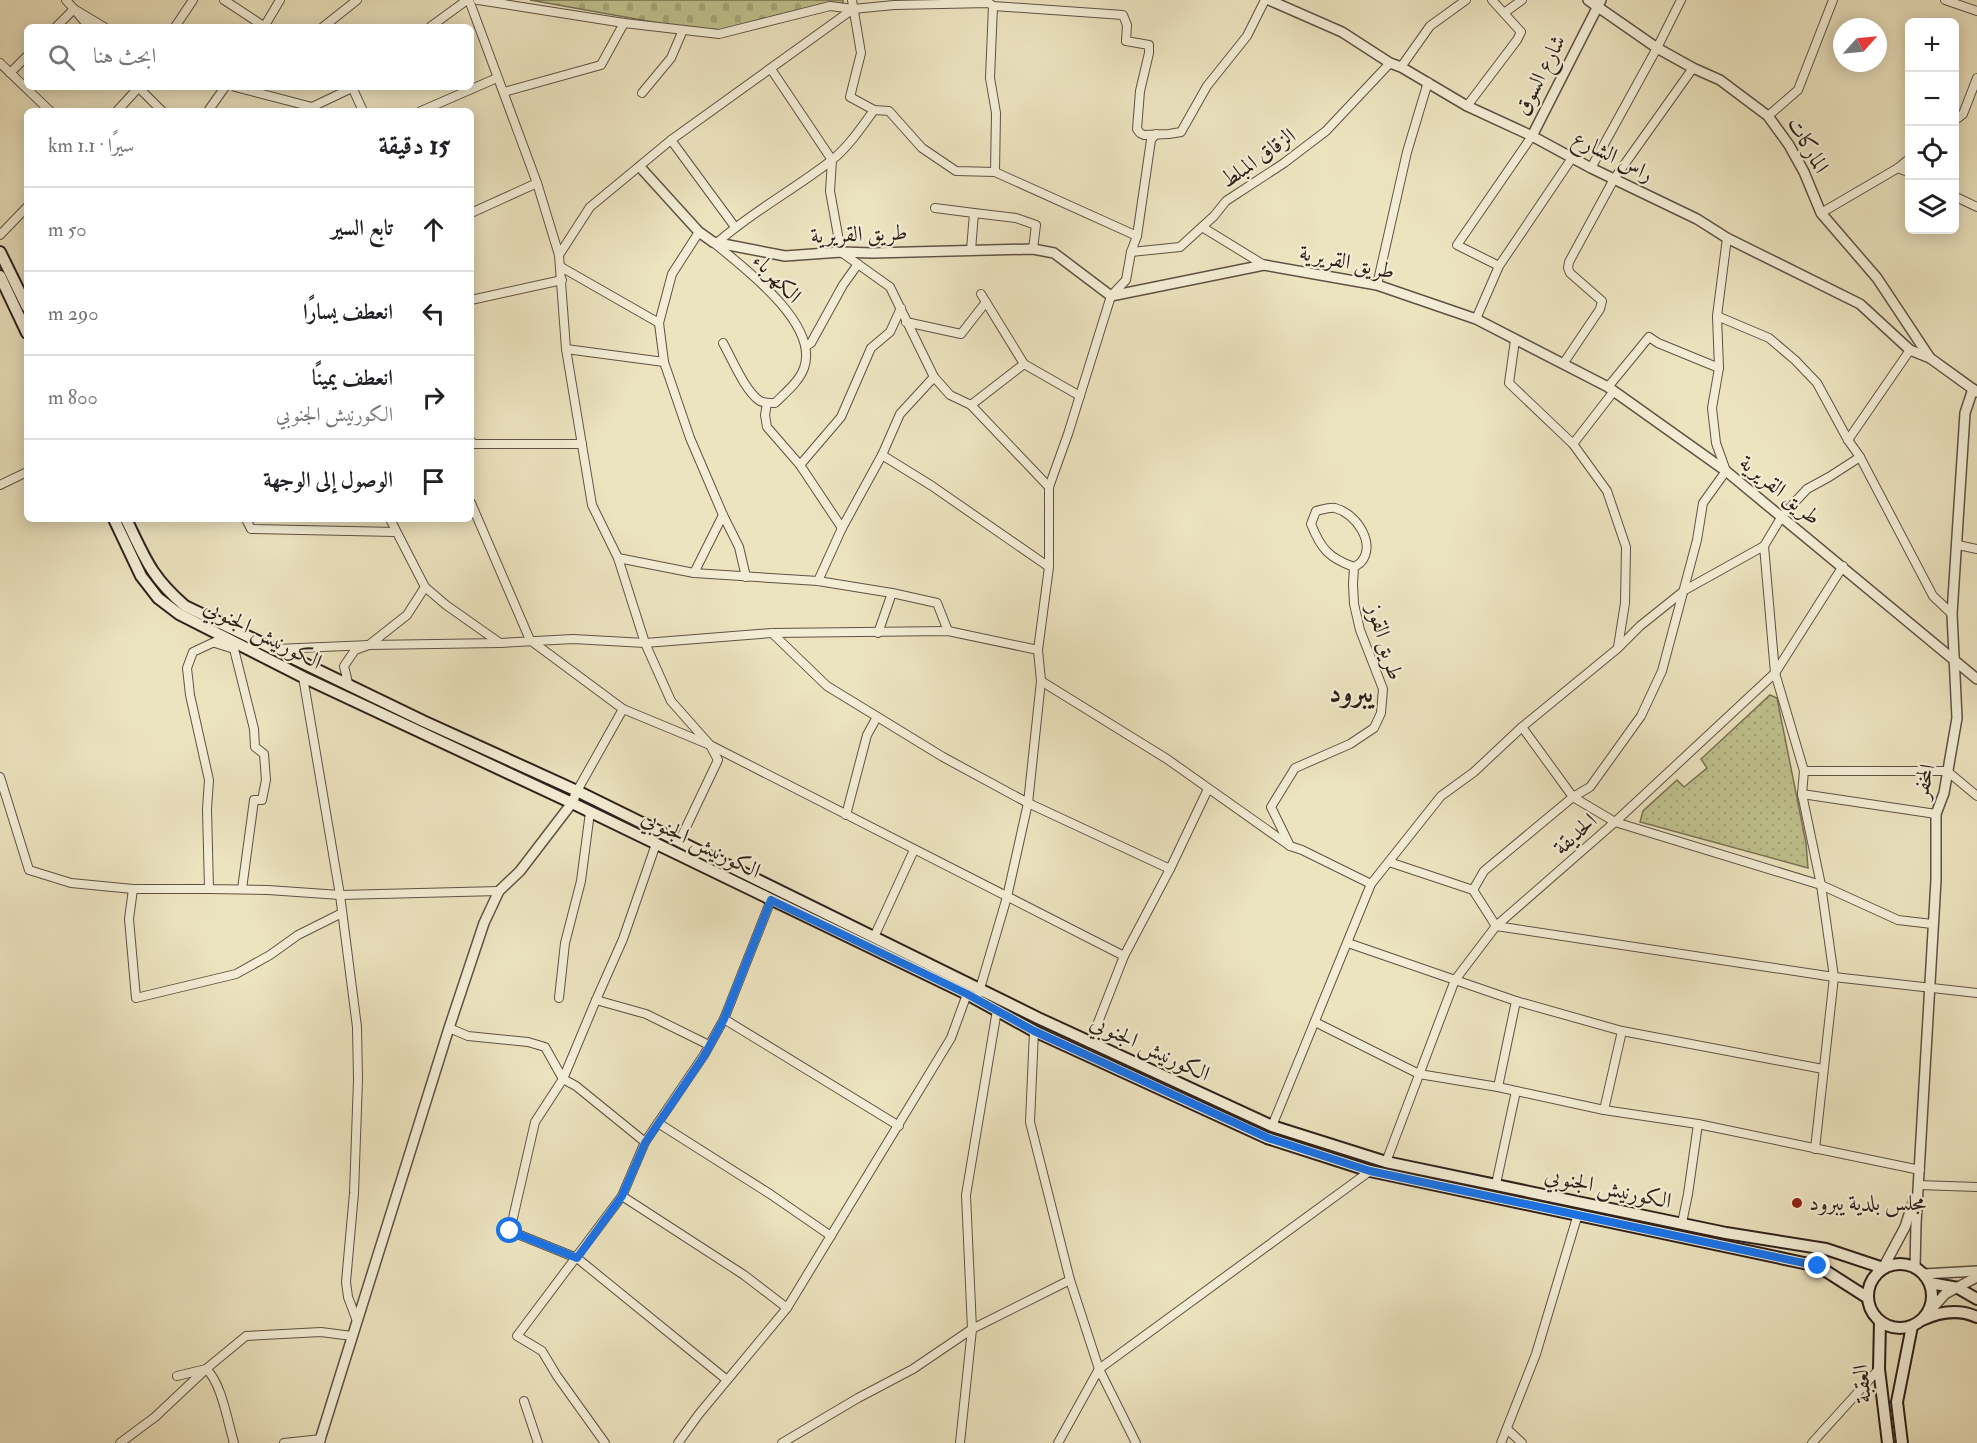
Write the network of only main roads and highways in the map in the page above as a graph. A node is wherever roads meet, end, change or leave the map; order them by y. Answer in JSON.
{"nodes":[{"id":1,"x":0,"y":252,"type":"edge"},
{"id":2,"x":0,"y":276,"type":"edge"},
{"id":3,"x":24,"y":301,"type":"edge"},
{"id":4,"x":24,"y":327,"type":"edge"},
{"id":5,"x":115,"y":522,"type":"edge"},
{"id":6,"x":127,"y":522,"type":"edge"},
{"id":7,"x":979,"y":994,"type":"junction"},
{"id":8,"x":1883,"y":1268,"type":"junction"},
{"id":9,"x":1923,"y":1275,"type":"junction"},
{"id":10,"x":1868,"y":1298,"type":"junction"},
{"id":11,"x":1977,"y":1299,"type":"edge"},
{"id":12,"x":1977,"y":1317,"type":"edge"},
{"id":13,"x":1880,"y":1321,"type":"junction"},
{"id":14,"x":1917,"y":1323,"type":"junction"},
{"id":15,"x":1888,"y":1443,"type":"edge"},
{"id":16,"x":1902,"y":1443,"type":"edge"}],
"edges":[{"from":1,"to":3,"type":"main road"},
{"from":2,"to":4,"type":"main road"},
{"from":5,"to":7,"type":"main road","name":"الكورنيش الجنوبي"},
{"from":6,"to":7,"type":"main road","name":"الكورنيش الجنوبي"},
{"from":7,"to":8,"type":"main road","name":"الكورنيش الجنوبي"},
{"from":7,"to":10,"type":"main road","name":"الكورنيش الجنوبي"},
{"from":8,"to":9,"type":"main road"},
{"from":8,"to":10,"type":"main road"},
{"from":9,"to":11,"type":"main road"},
{"from":9,"to":14,"type":"main road"},
{"from":10,"to":13,"type":"main road"},
{"from":12,"to":14,"type":"main road"},
{"from":13,"to":14,"type":"main road"},
{"from":13,"to":15,"type":"main road","name":"العقبة"},
{"from":14,"to":16,"type":"main road","name":"العقبة"}]}
